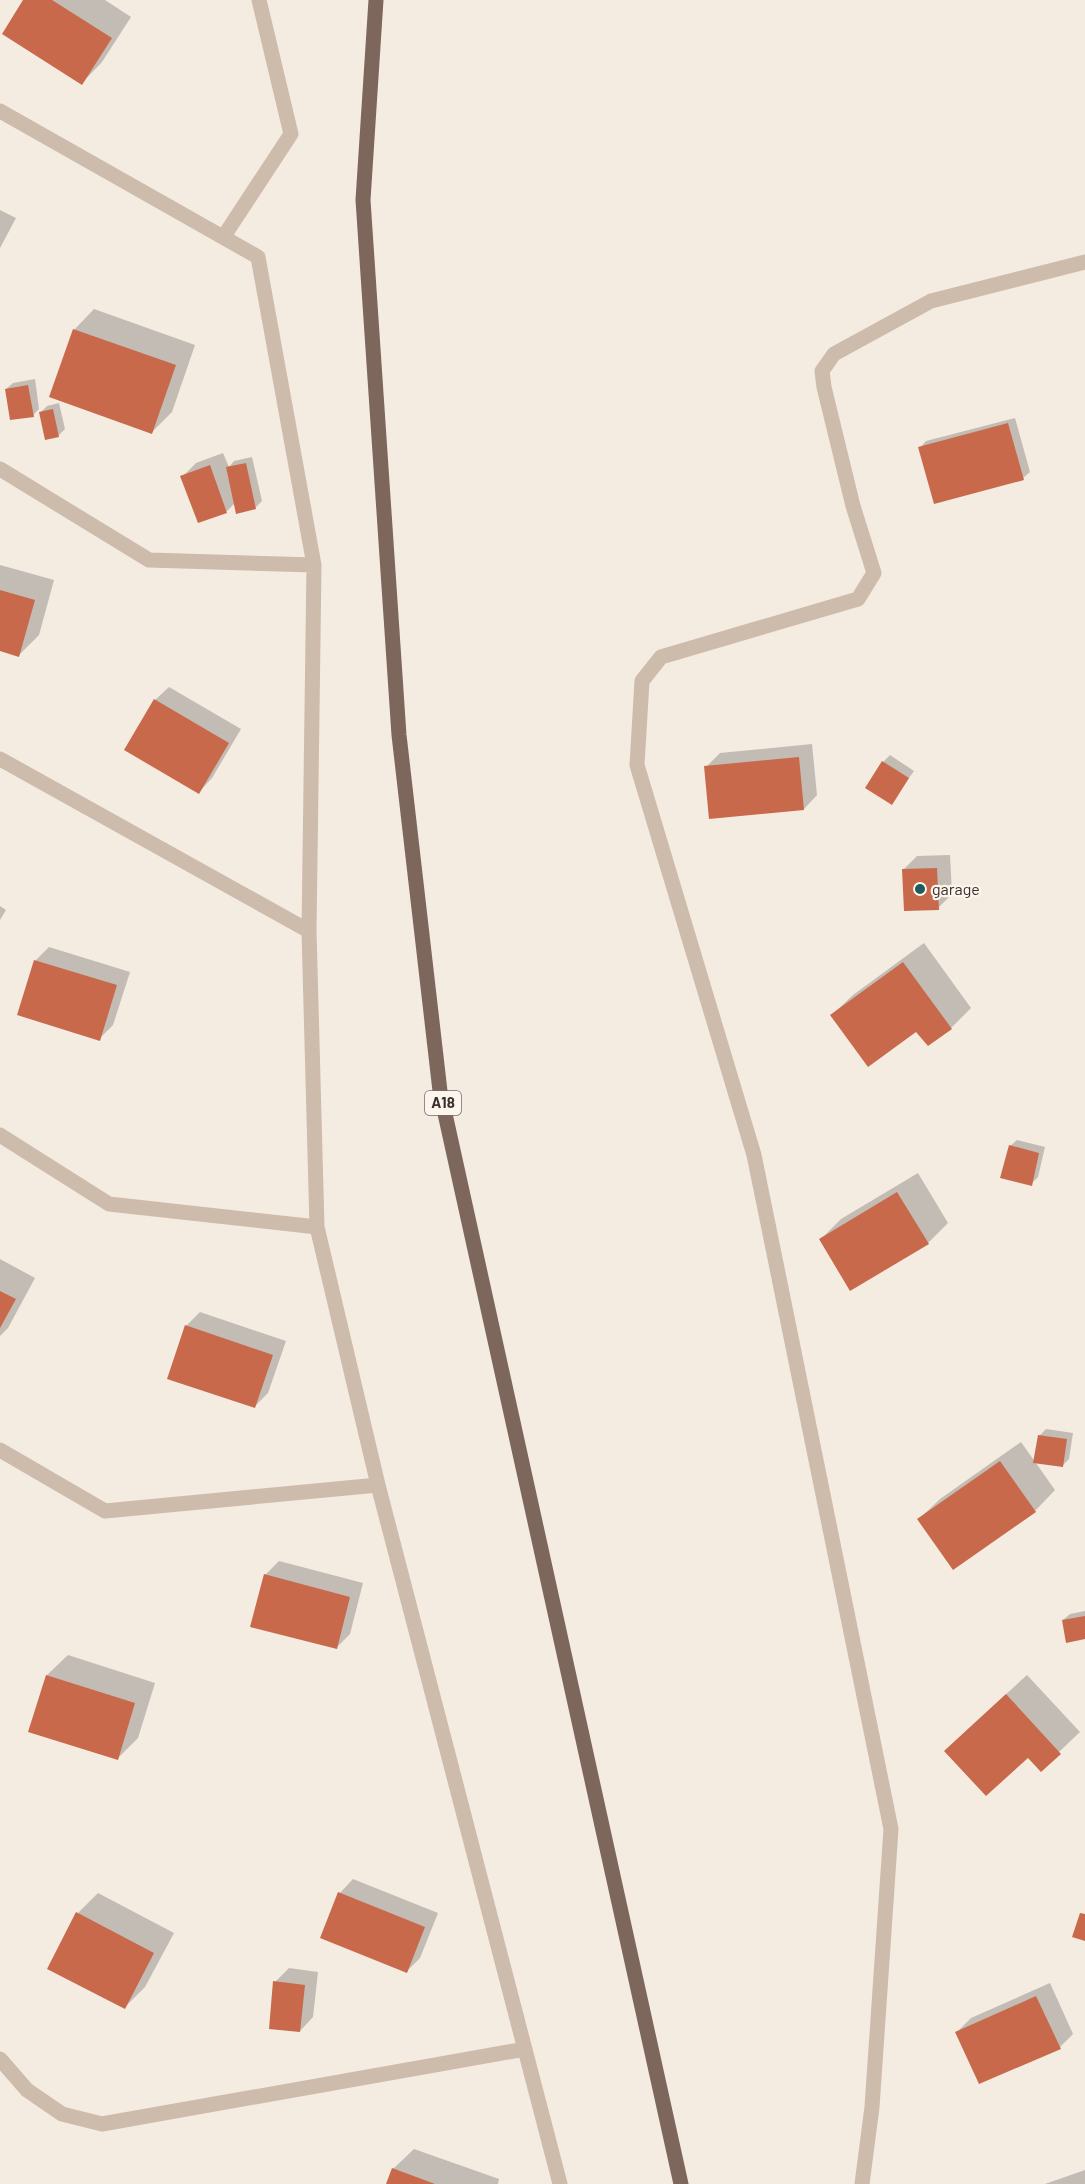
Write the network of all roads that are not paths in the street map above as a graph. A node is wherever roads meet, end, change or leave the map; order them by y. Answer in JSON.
{"nodes":[{"id":1,"x":260,"y":0,"type":"edge"},
{"id":2,"x":376,"y":0,"type":"edge"},
{"id":3,"x":0,"y":111,"type":"edge"},
{"id":4,"x":224,"y":236,"type":"junction"},
{"id":5,"x":1085,"y":262,"type":"edge"},
{"id":6,"x":0,"y":469,"type":"edge"},
{"id":7,"x":314,"y":565,"type":"junction"},
{"id":8,"x":0,"y":759,"type":"edge"},
{"id":9,"x":309,"y":931,"type":"junction"},
{"id":10,"x":0,"y":1135,"type":"edge"},
{"id":11,"x":317,"y":1227,"type":"junction"},
{"id":12,"x":0,"y":1450,"type":"edge"},
{"id":13,"x":378,"y":1485,"type":"junction"},
{"id":14,"x":525,"y":2049,"type":"junction"},
{"id":15,"x":0,"y":2059,"type":"edge"},
{"id":16,"x":560,"y":2184,"type":"edge"},
{"id":17,"x":681,"y":2184,"type":"edge"},
{"id":18,"x":862,"y":2184,"type":"edge"}],
"edges":[{"from":1,"to":4,"type":"street"},
{"from":2,"to":17,"type":"main road","number":"A18"},
{"from":3,"to":4,"type":"street"},
{"from":4,"to":7,"type":"street"},
{"from":5,"to":18,"type":"street"},
{"from":6,"to":7,"type":"street"},
{"from":7,"to":9,"type":"street"},
{"from":8,"to":9,"type":"street"},
{"from":9,"to":11,"type":"street"},
{"from":10,"to":11,"type":"street"},
{"from":11,"to":13,"type":"street"},
{"from":12,"to":13,"type":"street"},
{"from":13,"to":14,"type":"street"},
{"from":14,"to":15,"type":"street"},
{"from":14,"to":16,"type":"street"}]}
